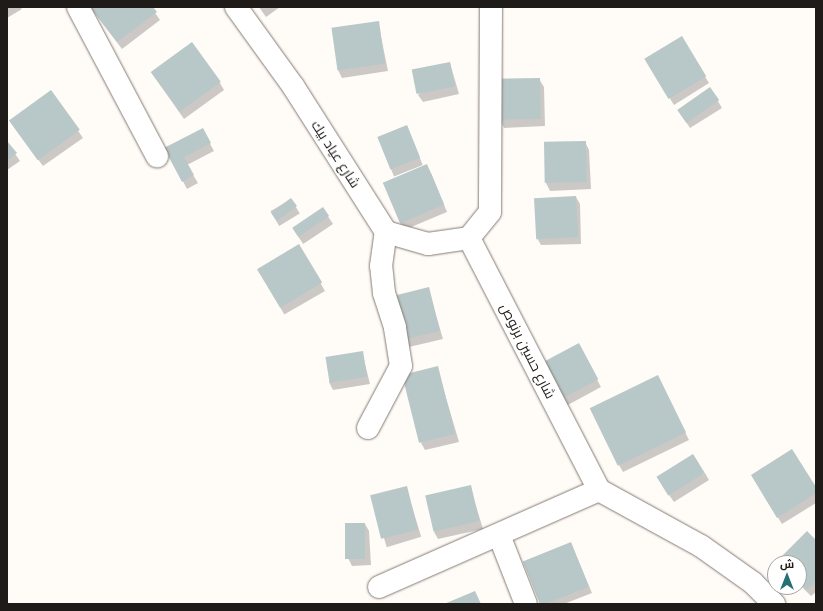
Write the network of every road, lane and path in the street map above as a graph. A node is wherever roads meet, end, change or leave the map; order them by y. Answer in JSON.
{"nodes":[{"id":1,"x":78,"y":7,"type":"edge"},
{"id":2,"x":236,"y":7,"type":"edge"},
{"id":3,"x":491,"y":7,"type":"edge"},
{"id":4,"x":157,"y":156,"type":"dead end"},
{"id":5,"x":386,"y":232,"type":"junction"},
{"id":6,"x":469,"y":238,"type":"junction"},
{"id":7,"x":368,"y":428,"type":"dead end"},
{"id":8,"x":599,"y":490,"type":"junction"},
{"id":9,"x":499,"y":535,"type":"junction"},
{"id":10,"x":378,"y":587,"type":"dead end"},
{"id":11,"x":526,"y":604,"type":"edge"},
{"id":12,"x":774,"y":604,"type":"edge"}],
"edges":[{"from":1,"to":4,"type":"street"},
{"from":2,"to":5,"type":"street","name":"شارع عياد بيك"},
{"from":3,"to":6,"type":"street"},
{"from":5,"to":6,"type":"street"},
{"from":5,"to":7,"type":"street"},
{"from":6,"to":8,"type":"street","name":"شارع حسين برنوص"},
{"from":8,"to":9,"type":"street"},
{"from":8,"to":12,"type":"street"},
{"from":9,"to":10,"type":"street"},
{"from":9,"to":11,"type":"street"}]}
